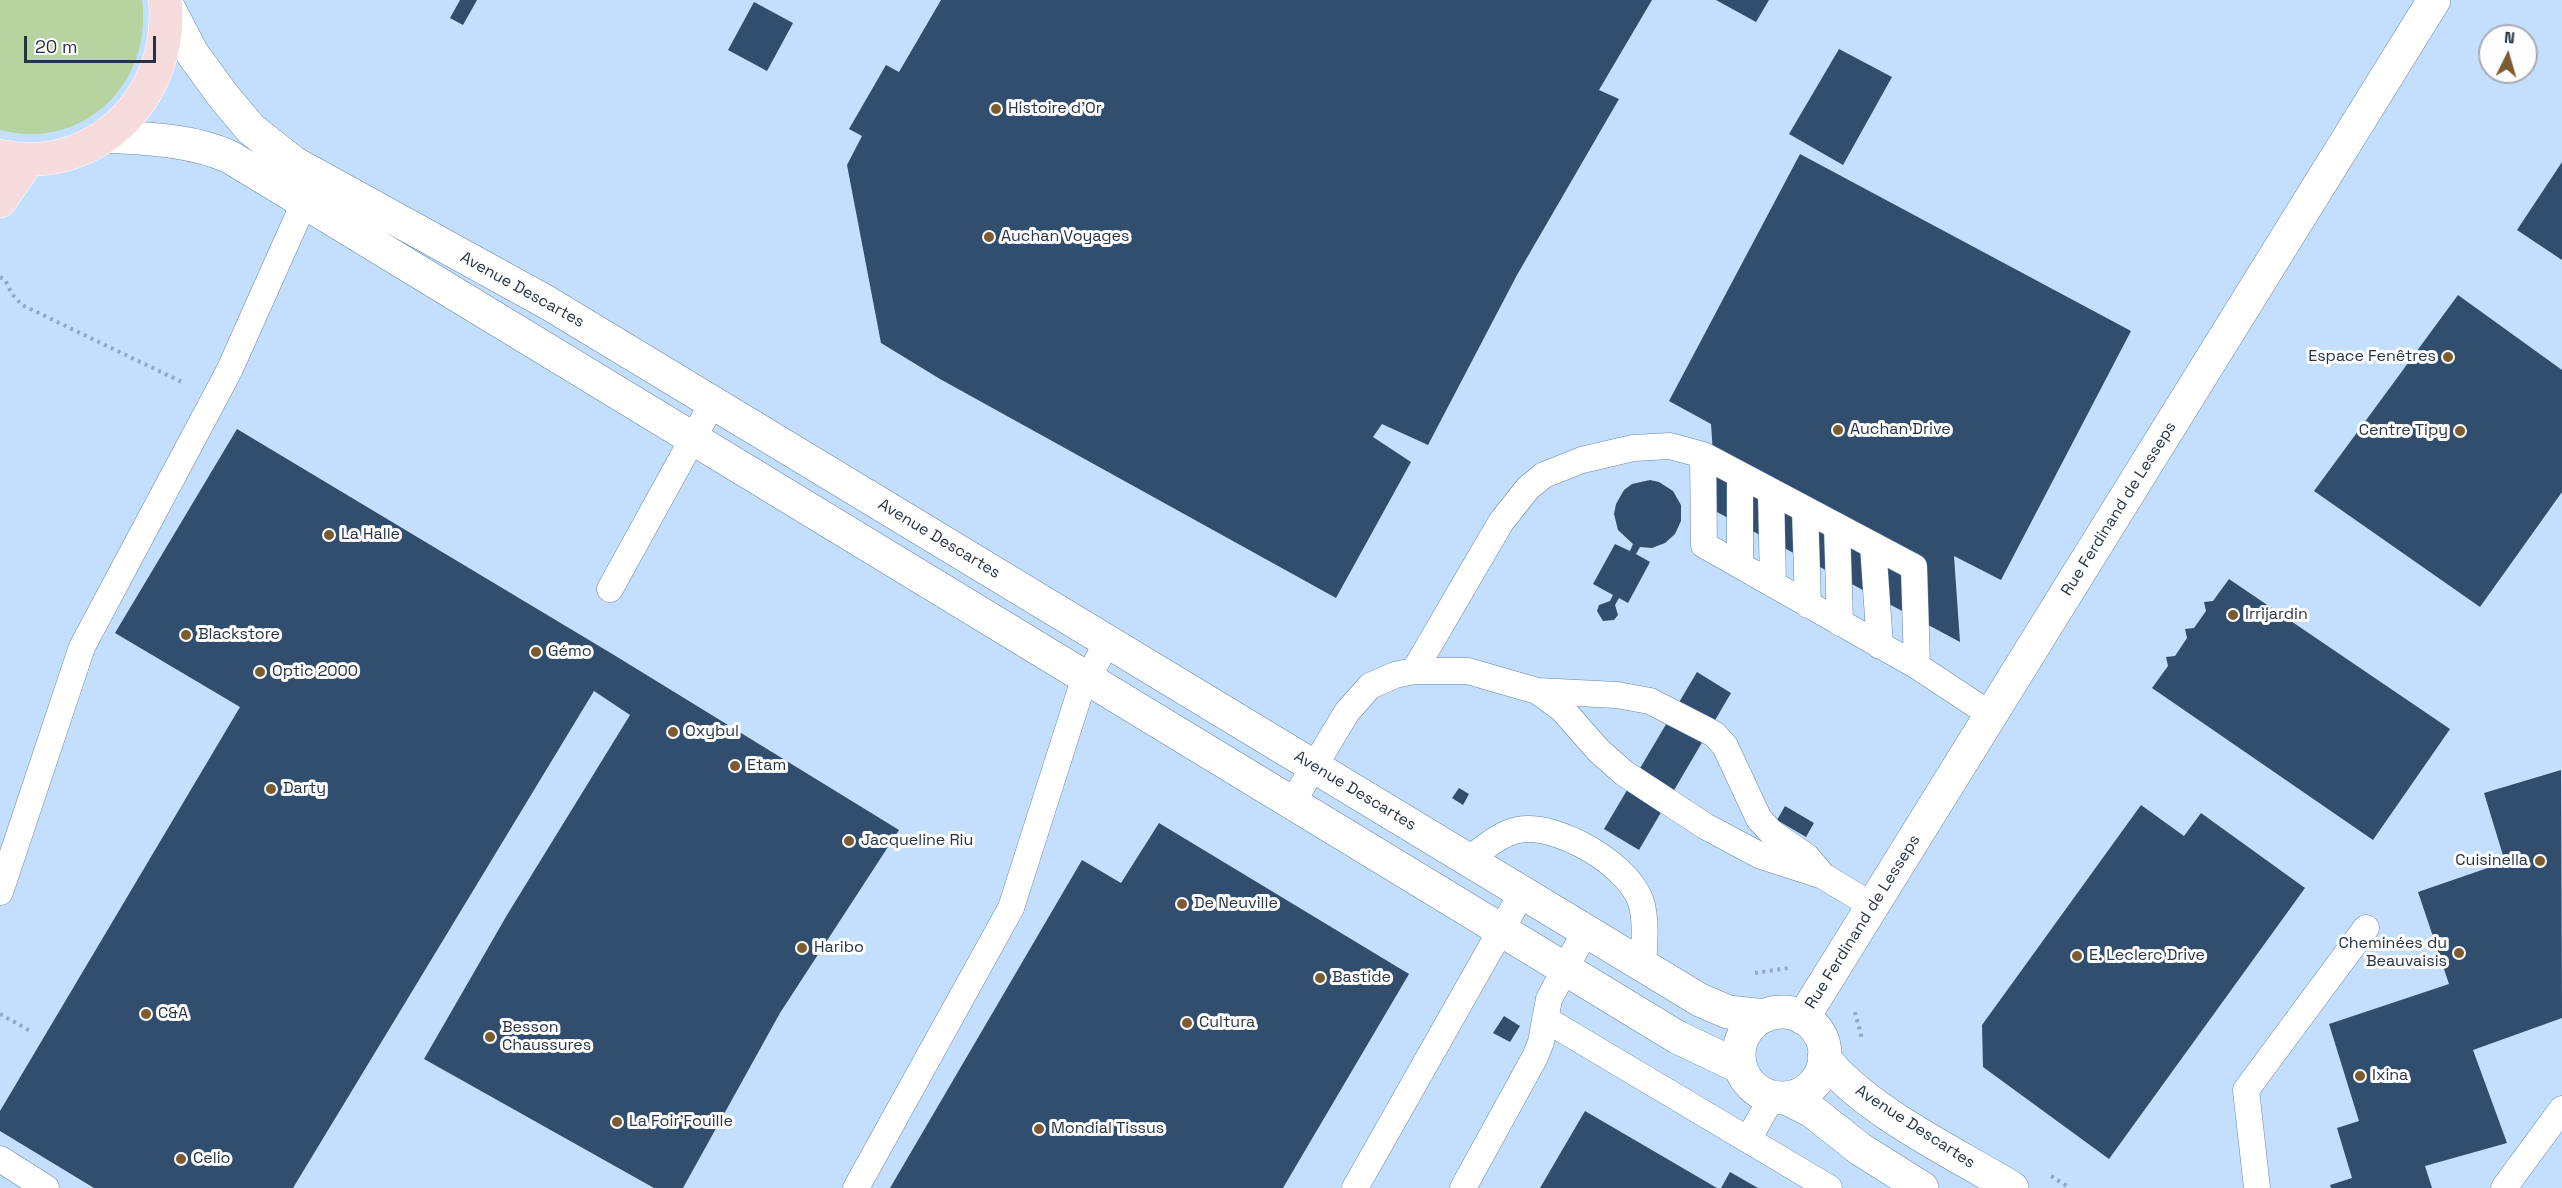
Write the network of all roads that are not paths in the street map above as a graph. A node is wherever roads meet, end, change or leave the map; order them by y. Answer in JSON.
{"nodes":[{"id":1,"x":165,"y":0,"type":"edge"},
{"id":2,"x":2434,"y":0,"type":"edge"},
{"id":3,"x":104,"y":136,"type":"junction"},
{"id":4,"x":15,"y":157,"type":"edge"},
{"id":5,"x":0,"y":201,"type":"edge"},
{"id":6,"x":304,"y":202,"type":"junction"},
{"id":7,"x":713,"y":402,"type":"junction"},
{"id":8,"x":693,"y":438,"type":"junction"},
{"id":9,"x":1703,"y":455,"type":"junction"},
{"id":10,"x":1740,"y":475,"type":"junction"},
{"id":11,"x":1771,"y":491,"type":"junction"},
{"id":12,"x":1805,"y":509,"type":"junction"},
{"id":13,"x":1837,"y":526,"type":"junction"},
{"id":14,"x":1873,"y":545,"type":"junction"},
{"id":15,"x":1740,"y":565,"type":"junction"},
{"id":16,"x":1773,"y":584,"type":"junction"},
{"id":17,"x":610,"y":589,"type":"dead end"},
{"id":18,"x":1808,"y":605,"type":"junction"},
{"id":19,"x":1840,"y":623,"type":"junction"},
{"id":20,"x":1108,"y":641,"type":"junction"},
{"id":21,"x":1880,"y":646,"type":"junction"},
{"id":22,"x":1917,"y":666,"type":"junction"},
{"id":23,"x":1414,"y":671,"type":"junction"},
{"id":24,"x":1088,"y":679,"type":"junction"},
{"id":25,"x":1537,"y":691,"type":"junction"},
{"id":26,"x":1991,"y":715,"type":"junction"},
{"id":27,"x":1314,"y":766,"type":"junction"},
{"id":28,"x":1292,"y":803,"type":"junction"},
{"id":29,"x":1467,"y":860,"type":"junction"},
{"id":30,"x":1823,"y":876,"type":"junction"},
{"id":31,"x":0,"y":892,"type":"edge"},
{"id":32,"x":1522,"y":893,"type":"junction"},
{"id":33,"x":1873,"y":906,"type":"junction"},
{"id":34,"x":2366,"y":928,"type":"dead end"},
{"id":35,"x":1501,"y":929,"type":"junction"},
{"id":36,"x":1585,"y":932,"type":"junction"},
{"id":37,"x":1643,"y":966,"type":"junction"},
{"id":38,"x":1564,"y":968,"type":"junction"},
{"id":39,"x":1764,"y":1016,"type":"junction"},
{"id":40,"x":1803,"y":1018,"type":"junction"},
{"id":41,"x":1545,"y":1019,"type":"junction"},
{"id":42,"x":1824,"y":1058,"type":"junction"},
{"id":43,"x":1740,"y":1067,"type":"junction"},
{"id":44,"x":1779,"y":1097,"type":"junction"},
{"id":45,"x":2562,"y":1109,"type":"edge"},
{"id":46,"x":1748,"y":1140,"type":"junction"},
{"id":47,"x":0,"y":1160,"type":"edge"},
{"id":48,"x":46,"y":1188,"type":"edge"},
{"id":49,"x":856,"y":1188,"type":"edge"},
{"id":50,"x":1355,"y":1188,"type":"edge"},
{"id":51,"x":1463,"y":1188,"type":"edge"},
{"id":52,"x":1829,"y":1188,"type":"edge"},
{"id":53,"x":1922,"y":1188,"type":"edge"},
{"id":54,"x":2012,"y":1188,"type":"edge"},
{"id":55,"x":2257,"y":1188,"type":"edge"},
{"id":56,"x":2504,"y":1188,"type":"edge"}],
"edges":[{"from":1,"to":3,"type":"main road"},
{"from":1,"to":7,"type":"street","name":"Avenue Descartes"},
{"from":2,"to":26,"type":"street","name":"Rue Ferdinand de Lesseps"},
{"from":3,"to":4,"type":"main road"},
{"from":3,"to":6,"type":"street"},
{"from":4,"to":5,"type":"main road"},
{"from":6,"to":8,"type":"street"},
{"from":6,"to":31,"type":"lane"},
{"from":7,"to":8,"type":"lane"},
{"from":7,"to":20,"type":"street","name":"Avenue Descartes"},
{"from":8,"to":17,"type":"lane"},
{"from":8,"to":24,"type":"street"},
{"from":9,"to":10,"type":"lane"},
{"from":9,"to":15,"type":"lane"},
{"from":9,"to":23,"type":"lane"},
{"from":10,"to":11,"type":"lane"},
{"from":10,"to":15,"type":"lane"},
{"from":11,"to":12,"type":"lane"},
{"from":11,"to":16,"type":"lane"},
{"from":12,"to":13,"type":"lane"},
{"from":12,"to":18,"type":"lane"},
{"from":13,"to":14,"type":"lane"},
{"from":13,"to":19,"type":"lane"},
{"from":14,"to":21,"type":"lane"},
{"from":14,"to":22,"type":"lane"},
{"from":15,"to":16,"type":"lane"},
{"from":16,"to":18,"type":"lane"},
{"from":18,"to":19,"type":"lane"},
{"from":19,"to":21,"type":"lane"},
{"from":20,"to":24,"type":"lane"},
{"from":20,"to":27,"type":"street","name":"Avenue Descartes"},
{"from":21,"to":22,"type":"lane"},
{"from":22,"to":26,"type":"lane"},
{"from":23,"to":25,"type":"lane"},
{"from":23,"to":27,"type":"lane"},
{"from":24,"to":28,"type":"street"},
{"from":24,"to":49,"type":"lane"},
{"from":25,"to":30,"type":"lane"},
{"from":25,"to":30,"type":"lane"},
{"from":26,"to":33,"type":"street","name":"Rue Ferdinand de Lesseps"},
{"from":27,"to":28,"type":"lane"},
{"from":27,"to":29,"type":"street","name":"Avenue Descartes"},
{"from":28,"to":35,"type":"street"},
{"from":29,"to":32,"type":"street","name":"Avenue Descartes"},
{"from":29,"to":37,"type":"lane"},
{"from":30,"to":33,"type":"lane"},
{"from":32,"to":35,"type":"lane"},
{"from":32,"to":36,"type":"street","name":"Avenue Descartes"},
{"from":33,"to":40,"type":"street","name":"Rue Ferdinand de Lesseps"},
{"from":34,"to":55,"type":"lane"},
{"from":35,"to":38,"type":"street"},
{"from":35,"to":50,"type":"lane"},
{"from":36,"to":37,"type":"street","name":"Avenue Descartes"},
{"from":36,"to":38,"type":"lane"},
{"from":37,"to":39,"type":"street","name":"Avenue Descartes"},
{"from":38,"to":41,"type":"lane"},
{"from":38,"to":43,"type":"street"},
{"from":39,"to":40,"type":"street","name":"Avenue Descartes"},
{"from":39,"to":43,"type":"street"},
{"from":40,"to":42,"type":"street","name":"Avenue Descartes"},
{"from":41,"to":46,"type":"lane"},
{"from":41,"to":51,"type":"lane"},
{"from":42,"to":44,"type":"street"},
{"from":42,"to":54,"type":"street","name":"Avenue Descartes"},
{"from":43,"to":44,"type":"street"},
{"from":44,"to":46,"type":"lane"},
{"from":44,"to":53,"type":"street"},
{"from":45,"to":56,"type":"lane"},
{"from":46,"to":52,"type":"lane"},
{"from":47,"to":48,"type":"lane"}]}
